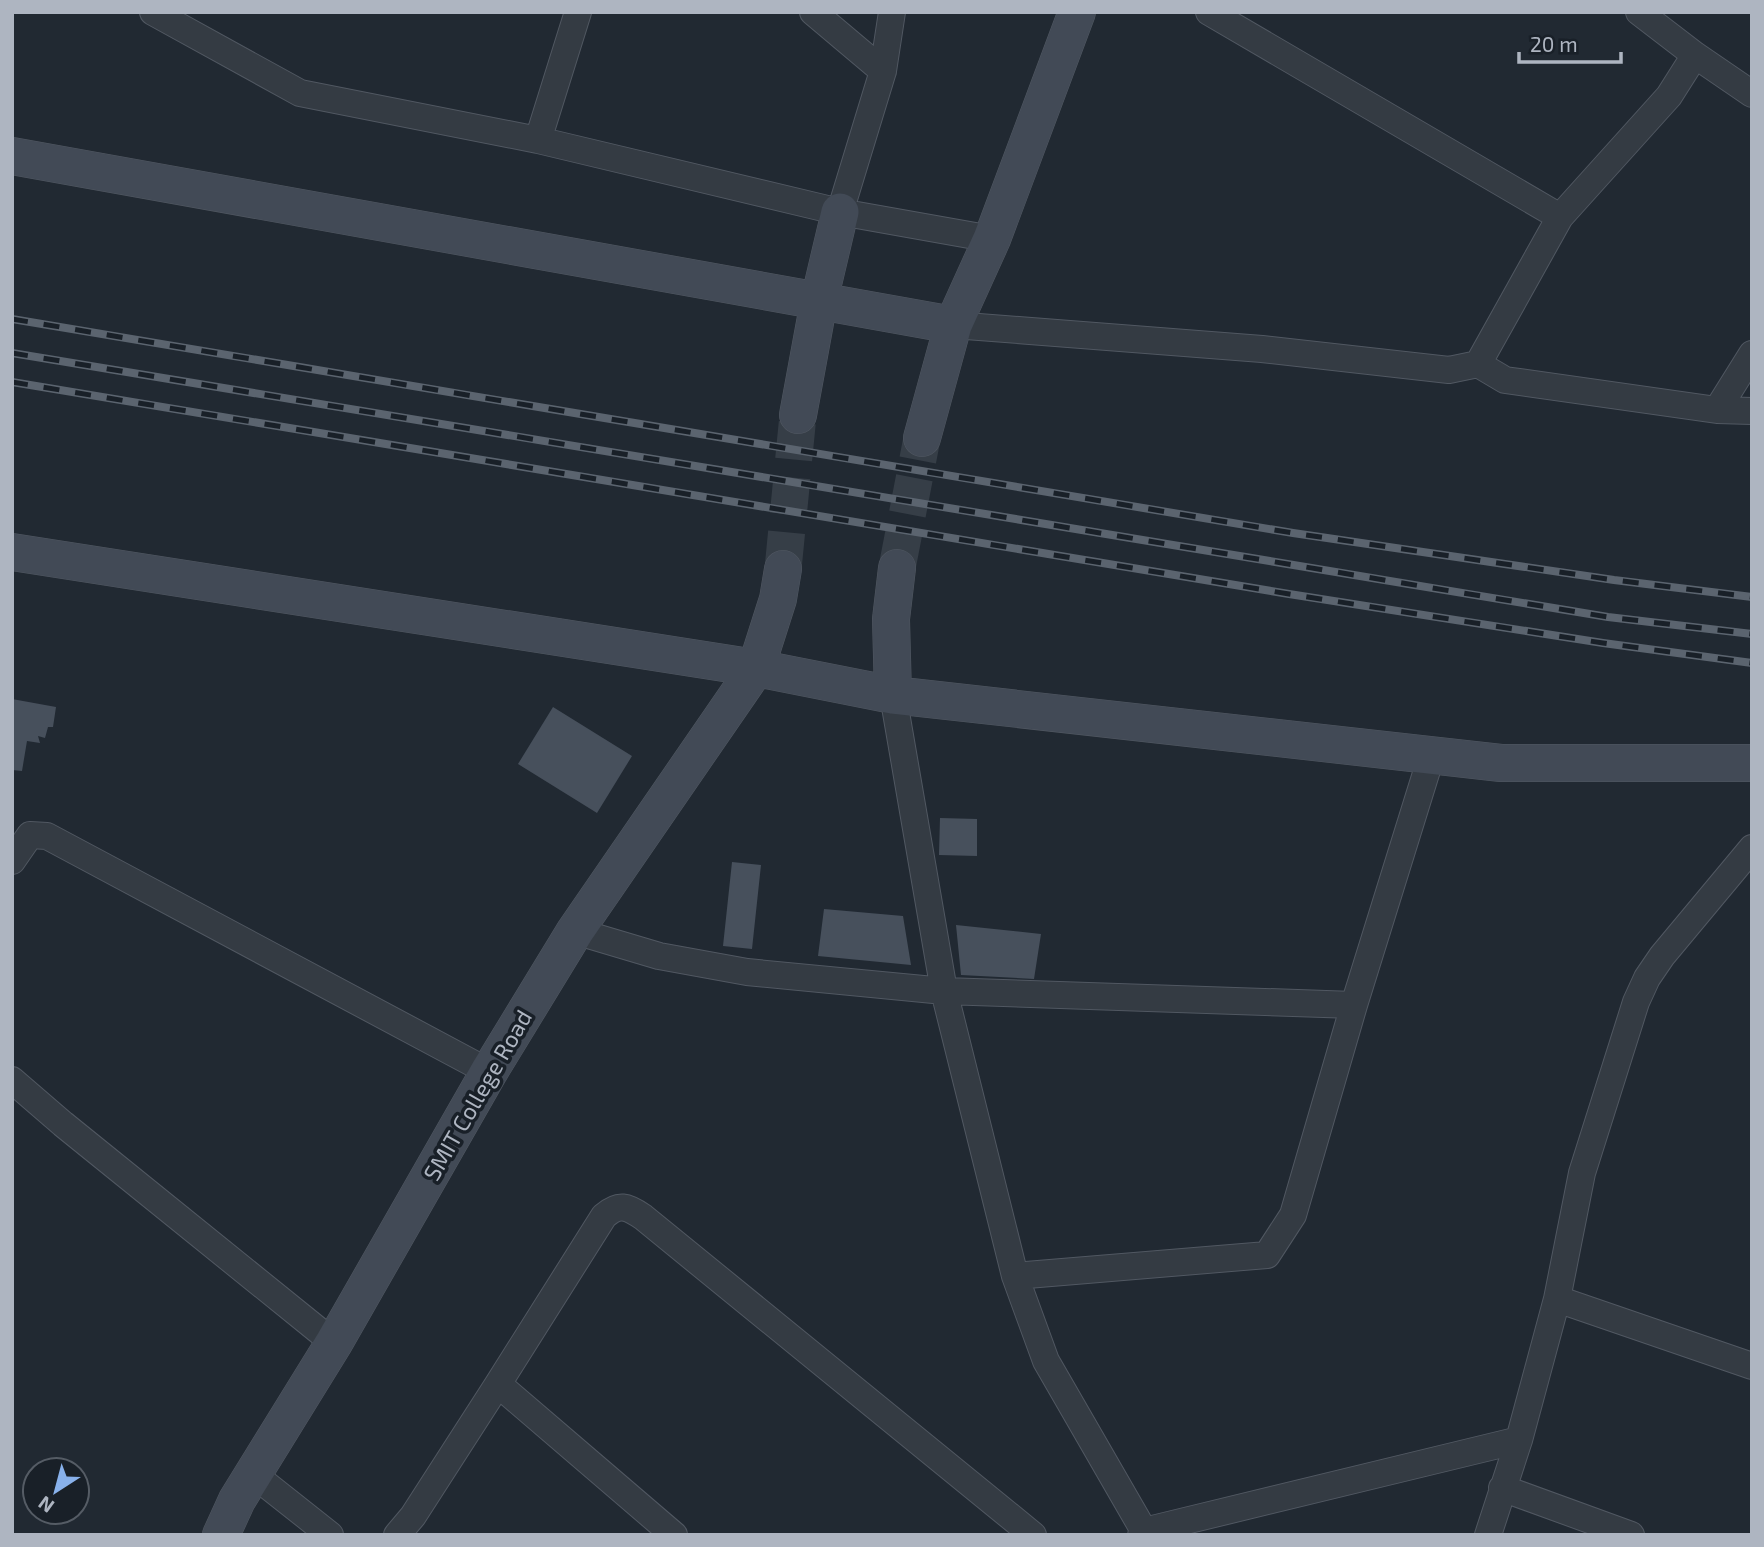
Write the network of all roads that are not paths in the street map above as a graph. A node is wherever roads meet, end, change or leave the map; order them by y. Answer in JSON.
{"nodes":[{"id":1,"x":153,"y":12,"type":"edge"},
{"id":2,"x":578,"y":12,"type":"edge"},
{"id":3,"x":813,"y":12,"type":"edge"},
{"id":4,"x":892,"y":12,"type":"edge"},
{"id":5,"x":1077,"y":12,"type":"edge"},
{"id":6,"x":1209,"y":12,"type":"edge"},
{"id":7,"x":1639,"y":12,"type":"edge"},
{"id":8,"x":1695,"y":55,"type":"junction"},
{"id":9,"x":883,"y":71,"type":"junction"},
{"id":10,"x":1752,"y":94,"type":"edge"},
{"id":11,"x":538,"y":140,"type":"junction"},
{"id":12,"x":12,"y":156,"type":"edge"},
{"id":13,"x":840,"y":212,"type":"junction"},
{"id":14,"x":1560,"y":217,"type":"junction"},
{"id":15,"x":992,"y":239,"type":"junction"},
{"id":16,"x":819,"y":301,"type":"junction"},
{"id":17,"x":953,"y":326,"type":"junction"},
{"id":18,"x":1752,"y":354,"type":"edge"},
{"id":19,"x":1478,"y":363,"type":"junction"},
{"id":20,"x":1717,"y":410,"type":"junction"},
{"id":21,"x":1752,"y":411,"type":"edge"},
{"id":22,"x":798,"y":415,"type":"tunnel mouth"},
{"id":23,"x":922,"y":438,"type":"tunnel mouth"},
{"id":24,"x":12,"y":552,"type":"edge"},
{"id":25,"x":897,"y":568,"type":"tunnel mouth"},
{"id":26,"x":783,"y":569,"type":"tunnel mouth"},
{"id":27,"x":756,"y":668,"type":"junction"},
{"id":28,"x":893,"y":695,"type":"junction"},
{"id":29,"x":1432,"y":754,"type":"junction"},
{"id":30,"x":1752,"y":763,"type":"edge"},
{"id":31,"x":1752,"y":848,"type":"edge"},
{"id":32,"x":12,"y":861,"type":"edge"},
{"id":33,"x":575,"y":931,"type":"junction"},
{"id":34,"x":944,"y":991,"type":"junction"},
{"id":35,"x":1354,"y":1005,"type":"junction"},
{"id":36,"x":489,"y":1072,"type":"junction"},
{"id":37,"x":12,"y":1080,"type":"edge"},
{"id":38,"x":1015,"y":1276,"type":"junction"},
{"id":39,"x":1557,"y":1298,"type":"junction"},
{"id":40,"x":334,"y":1343,"type":"junction"},
{"id":41,"x":1752,"y":1366,"type":"edge"},
{"id":42,"x":498,"y":1384,"type":"junction"},
{"id":43,"x":1519,"y":1440,"type":"junction"},
{"id":44,"x":253,"y":1474,"type":"junction"},
{"id":45,"x":1502,"y":1488,"type":"junction"},
{"id":46,"x":1142,"y":1533,"type":"edge"},
{"id":47,"x":221,"y":1535,"type":"edge"},
{"id":48,"x":330,"y":1535,"type":"edge"},
{"id":49,"x":397,"y":1535,"type":"edge"},
{"id":50,"x":674,"y":1535,"type":"edge"},
{"id":51,"x":1033,"y":1535,"type":"edge"},
{"id":52,"x":1488,"y":1535,"type":"edge"},
{"id":53,"x":1630,"y":1535,"type":"edge"}],
"edges":[{"from":1,"to":11,"type":"street"},
{"from":2,"to":11,"type":"street"},
{"from":3,"to":9,"type":"street"},
{"from":4,"to":9,"type":"street"},
{"from":5,"to":15,"type":"main road"},
{"from":6,"to":14,"type":"street"},
{"from":7,"to":8,"type":"street"},
{"from":8,"to":10,"type":"street"},
{"from":8,"to":14,"type":"street"},
{"from":9,"to":13,"type":"street"},
{"from":11,"to":13,"type":"street"},
{"from":12,"to":16,"type":"main road"},
{"from":13,"to":15,"type":"street"},
{"from":13,"to":16,"type":"main road"},
{"from":14,"to":19,"type":"street"},
{"from":15,"to":17,"type":"main road"},
{"from":16,"to":17,"type":"main road"},
{"from":16,"to":22,"type":"main road"},
{"from":17,"to":19,"type":"street"},
{"from":17,"to":23,"type":"main road"},
{"from":18,"to":20,"type":"street"},
{"from":19,"to":20,"type":"street"},
{"from":20,"to":21,"type":"street"},
{"from":24,"to":27,"type":"main road"},
{"from":25,"to":28,"type":"main road"},
{"from":26,"to":27,"type":"main road","name":"SMIT College Road"},
{"from":27,"to":28,"type":"main road"},
{"from":27,"to":33,"type":"main road","name":"SMIT College Road"},
{"from":28,"to":29,"type":"main road"},
{"from":28,"to":34,"type":"street"},
{"from":29,"to":30,"type":"main road"},
{"from":29,"to":35,"type":"street"},
{"from":31,"to":39,"type":"street"},
{"from":32,"to":36,"type":"street"},
{"from":33,"to":34,"type":"street"},
{"from":33,"to":36,"type":"main road","name":"SMIT College Road"},
{"from":34,"to":35,"type":"street"},
{"from":34,"to":38,"type":"street"},
{"from":35,"to":38,"type":"street"},
{"from":36,"to":40,"type":"main road","name":"SMIT College Road"},
{"from":37,"to":40,"type":"street"},
{"from":38,"to":46,"type":"street"},
{"from":39,"to":41,"type":"street"},
{"from":39,"to":43,"type":"street"},
{"from":40,"to":44,"type":"main road","name":"SMIT College Road"},
{"from":42,"to":49,"type":"street"},
{"from":42,"to":50,"type":"street"},
{"from":42,"to":51,"type":"street"},
{"from":43,"to":45,"type":"street"},
{"from":43,"to":46,"type":"street"},
{"from":44,"to":47,"type":"main road","name":"SMIT College Road"},
{"from":44,"to":48,"type":"street"},
{"from":45,"to":52,"type":"street"},
{"from":45,"to":53,"type":"street"}]}
